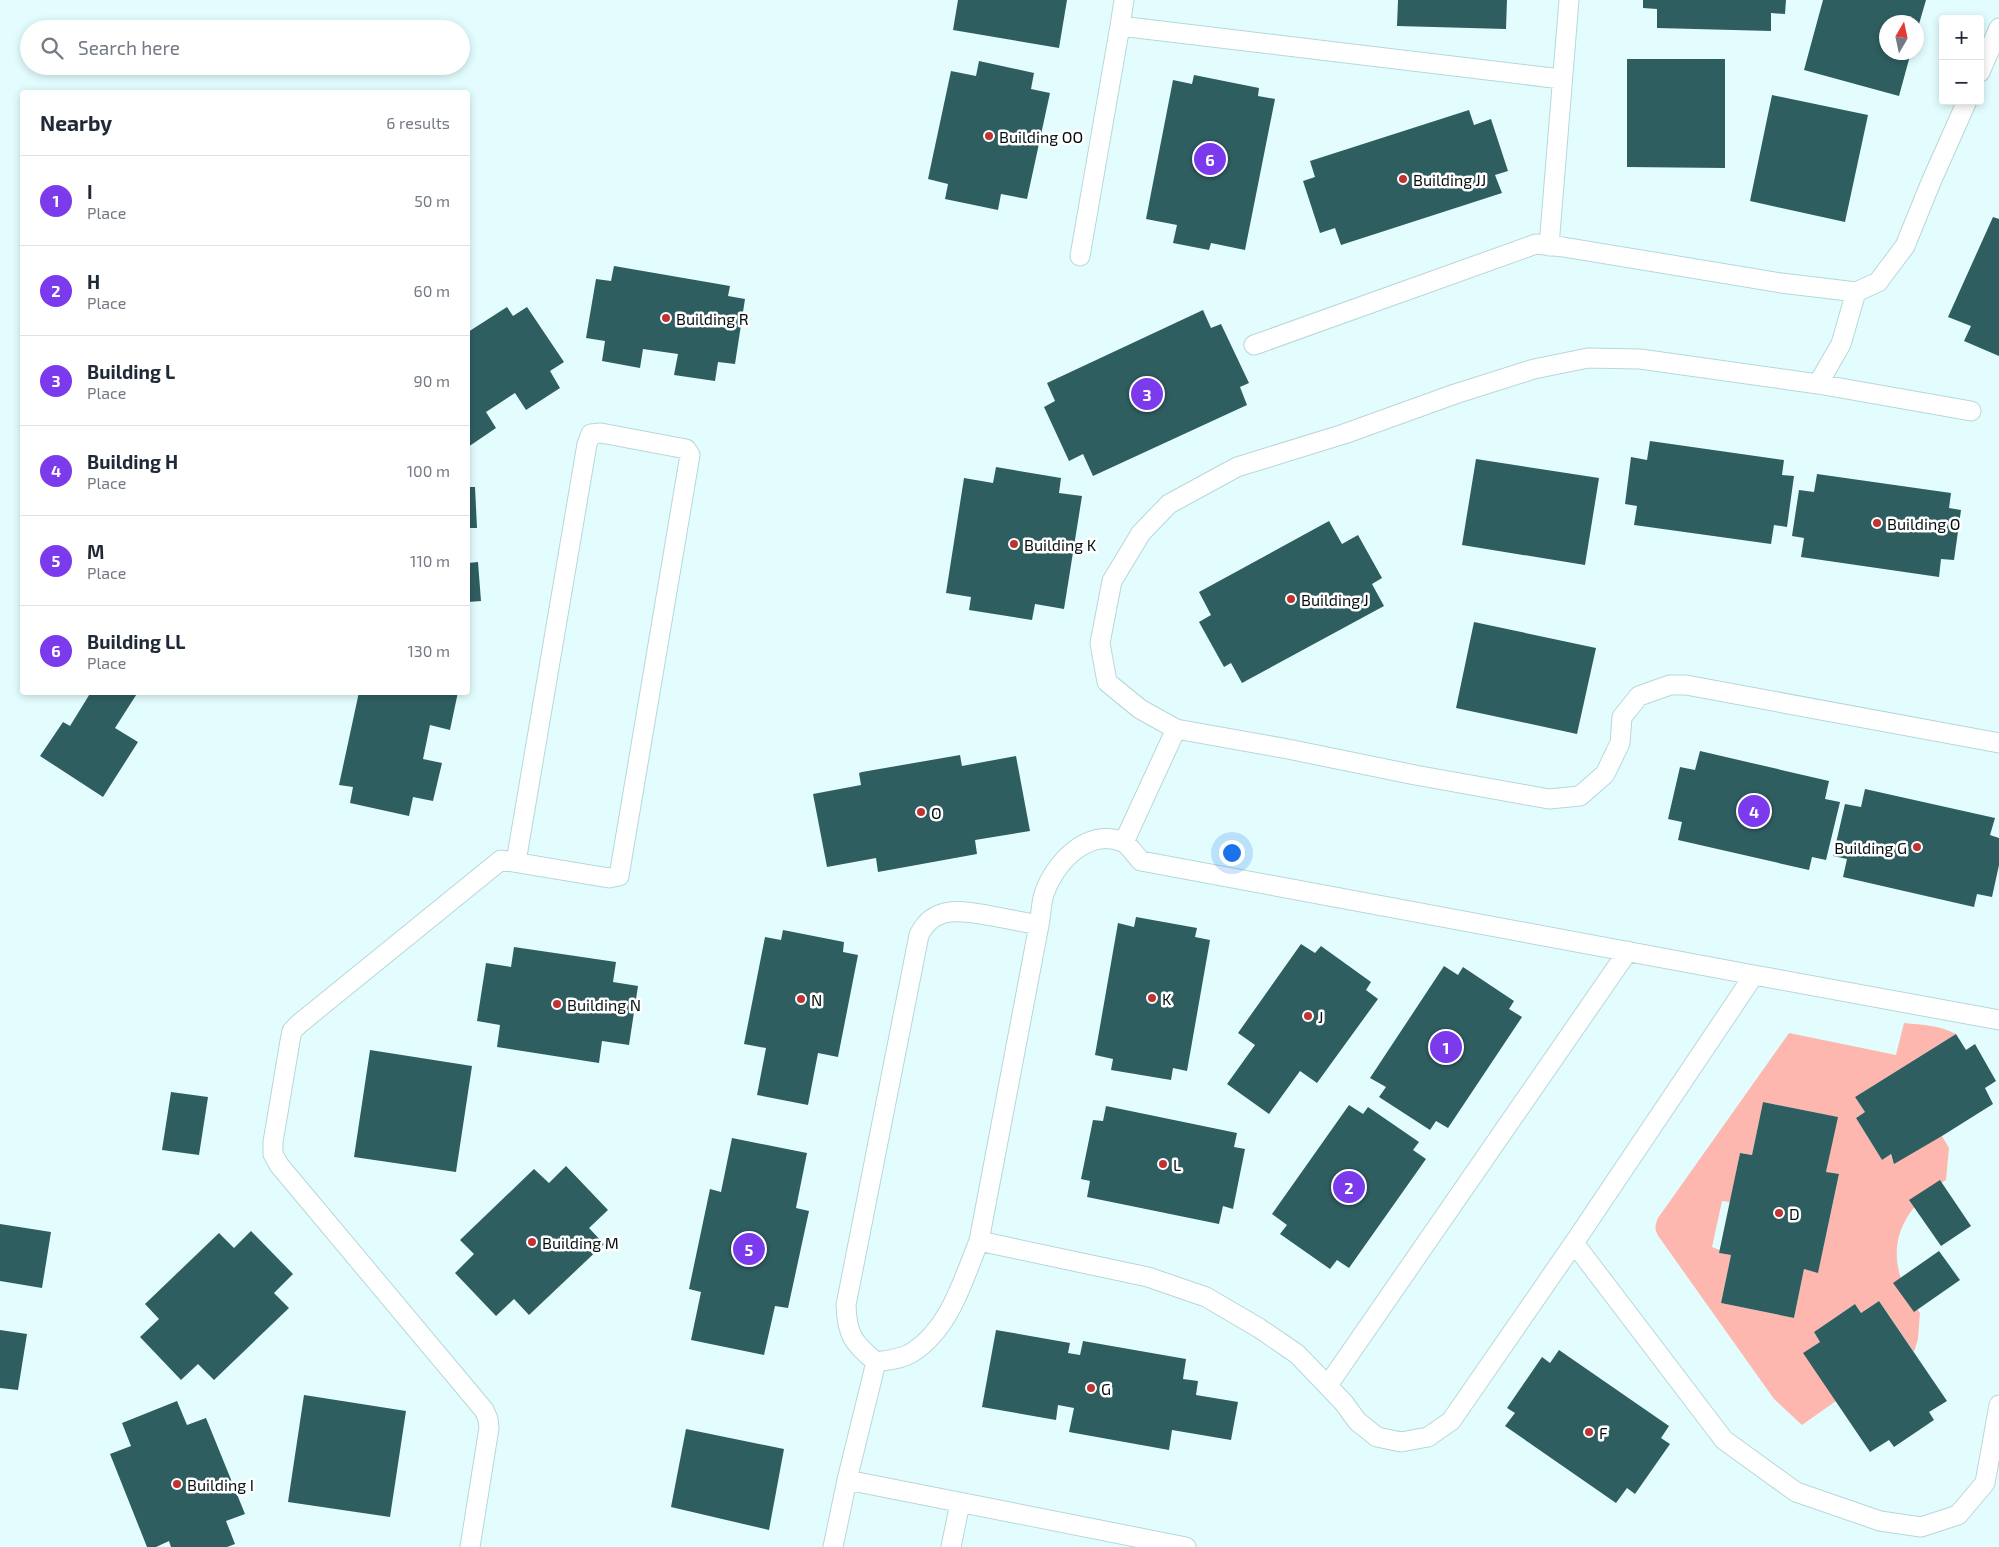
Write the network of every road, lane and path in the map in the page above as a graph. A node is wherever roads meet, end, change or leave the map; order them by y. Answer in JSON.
{"nodes":[{"id":1,"x":1124,"y":0,"type":"edge"},
{"id":2,"x":1569,"y":0,"type":"edge"},
{"id":3,"x":1120,"y":26,"type":"junction"},
{"id":4,"x":1999,"y":28,"type":"edge"},
{"id":5,"x":1984,"y":63,"type":"edge"},
{"id":6,"x":1561,"y":79,"type":"junction"},
{"id":7,"x":1965,"y":105,"type":"edge"},
{"id":8,"x":1549,"y":246,"type":"junction"},
{"id":9,"x":1080,"y":256,"type":"dead end"},
{"id":10,"x":1856,"y":292,"type":"junction"},
{"id":11,"x":1254,"y":345,"type":"dead end"},
{"id":12,"x":1818,"y":384,"type":"junction"},
{"id":13,"x":1972,"y":411,"type":"dead end"},
{"id":14,"x":1176,"y":729,"type":"junction"},
{"id":15,"x":1999,"y":743,"type":"edge"},
{"id":16,"x":1124,"y":842,"type":"junction"},
{"id":17,"x":516,"y":862,"type":"junction"},
{"id":18,"x":1039,"y":925,"type":"junction"},
{"id":19,"x":1628,"y":951,"type":"junction"},
{"id":20,"x":1754,"y":976,"type":"junction"},
{"id":21,"x":1999,"y":1020,"type":"edge"},
{"id":22,"x":979,"y":1241,"type":"junction"},
{"id":23,"x":1574,"y":1243,"type":"junction"},
{"id":24,"x":876,"y":1362,"type":"junction"},
{"id":25,"x":1328,"y":1385,"type":"junction"},
{"id":26,"x":1999,"y":1404,"type":"edge"},
{"id":27,"x":847,"y":1480,"type":"junction"},
{"id":28,"x":960,"y":1503,"type":"junction"},
{"id":29,"x":470,"y":1547,"type":"edge"},
{"id":30,"x":833,"y":1547,"type":"edge"},
{"id":31,"x":951,"y":1547,"type":"edge"},
{"id":32,"x":1186,"y":1547,"type":"edge"}],
"edges":[{"from":1,"to":3,"type":"lane"},
{"from":2,"to":6,"type":"lane"},
{"from":3,"to":6,"type":"lane"},
{"from":3,"to":9,"type":"lane"},
{"from":4,"to":5,"type":"lane"},
{"from":6,"to":8,"type":"lane"},
{"from":7,"to":10,"type":"lane"},
{"from":8,"to":10,"type":"lane"},
{"from":8,"to":11,"type":"lane"},
{"from":10,"to":12,"type":"lane"},
{"from":12,"to":13,"type":"lane"},
{"from":12,"to":14,"type":"lane"},
{"from":14,"to":15,"type":"lane"},
{"from":14,"to":16,"type":"lane"},
{"from":16,"to":18,"type":"lane"},
{"from":16,"to":19,"type":"lane"},
{"from":17,"to":17,"type":"lane"},
{"from":17,"to":29,"type":"lane"},
{"from":18,"to":22,"type":"lane"},
{"from":18,"to":24,"type":"lane"},
{"from":19,"to":20,"type":"lane"},
{"from":19,"to":25,"type":"lane"},
{"from":20,"to":21,"type":"lane"},
{"from":20,"to":23,"type":"lane"},
{"from":22,"to":24,"type":"lane"},
{"from":22,"to":25,"type":"lane"},
{"from":23,"to":25,"type":"lane"},
{"from":23,"to":26,"type":"lane"},
{"from":24,"to":27,"type":"lane"},
{"from":27,"to":28,"type":"lane"},
{"from":27,"to":30,"type":"lane"},
{"from":28,"to":31,"type":"lane"},
{"from":28,"to":32,"type":"lane"}]}
